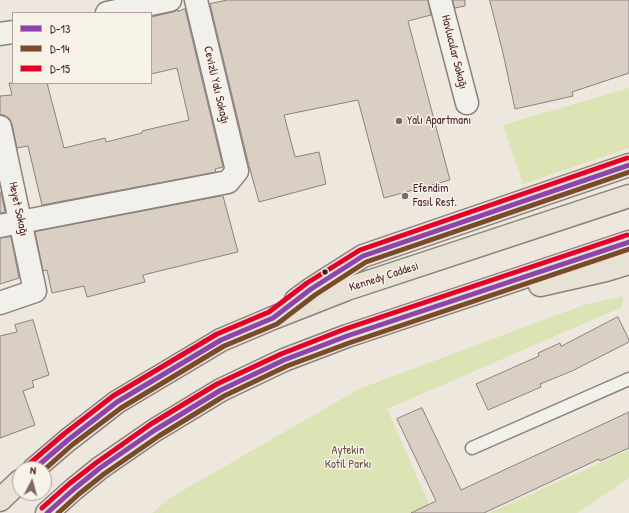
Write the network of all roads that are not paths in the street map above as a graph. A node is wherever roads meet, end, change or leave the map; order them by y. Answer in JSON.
{"nodes":[{"id":1,"x":170,"y":0,"type":"edge"},
{"id":2,"x":196,"y":0,"type":"edge"},
{"id":3,"x":440,"y":0,"type":"edge"},
{"id":4,"x":113,"y":12,"type":"edge"},
{"id":5,"x":12,"y":32,"type":"edge"},
{"id":6,"x":0,"y":34,"type":"edge"},
{"id":7,"x":467,"y":103,"type":"dead end"},
{"id":8,"x":0,"y":127,"type":"edge"},
{"id":9,"x":629,"y":165,"type":"edge"},
{"id":10,"x":629,"y":196,"type":"edge"},
{"id":11,"x":10,"y":224,"type":"edge"},
{"id":12,"x":629,"y":242,"type":"edge"},
{"id":13,"x":628,"y":265,"type":"edge"},
{"id":14,"x":456,"y":300,"type":"junction"},
{"id":15,"x":0,"y":303,"type":"edge"},
{"id":16,"x":273,"y":318,"type":"junction"},
{"id":17,"x":629,"y":379,"type":"edge"},
{"id":18,"x":472,"y":448,"type":"dead end"},
{"id":19,"x":43,"y":461,"type":"edge"},
{"id":20,"x":12,"y":489,"type":"edge"},
{"id":21,"x":0,"y":500,"type":"edge"},
{"id":22,"x":47,"y":513,"type":"edge"}],
"edges":[{"from":1,"to":4,"type":"street"},
{"from":2,"to":11,"type":"street","name":"Cevizli Yalı Sokağı"},
{"from":3,"to":7,"type":"street","name":"Havlucular Sokağı"},
{"from":5,"to":6,"type":"street"},
{"from":8,"to":11,"type":"street","name":"Heyet Sokağı"},
{"from":9,"to":16,"type":"highway"},
{"from":10,"to":16,"type":"highway","name":"Kennedy Caddesi"},
{"from":11,"to":15,"type":"street","name":"Heyet Sokağı"},
{"from":12,"to":14,"type":"highway"},
{"from":13,"to":14,"type":"highway"},
{"from":14,"to":22,"type":"highway"},
{"from":16,"to":19,"type":"highway","name":"Kennedy Caddesi"},
{"from":17,"to":18,"type":"lane"},
{"from":20,"to":21,"type":"highway"}]}
